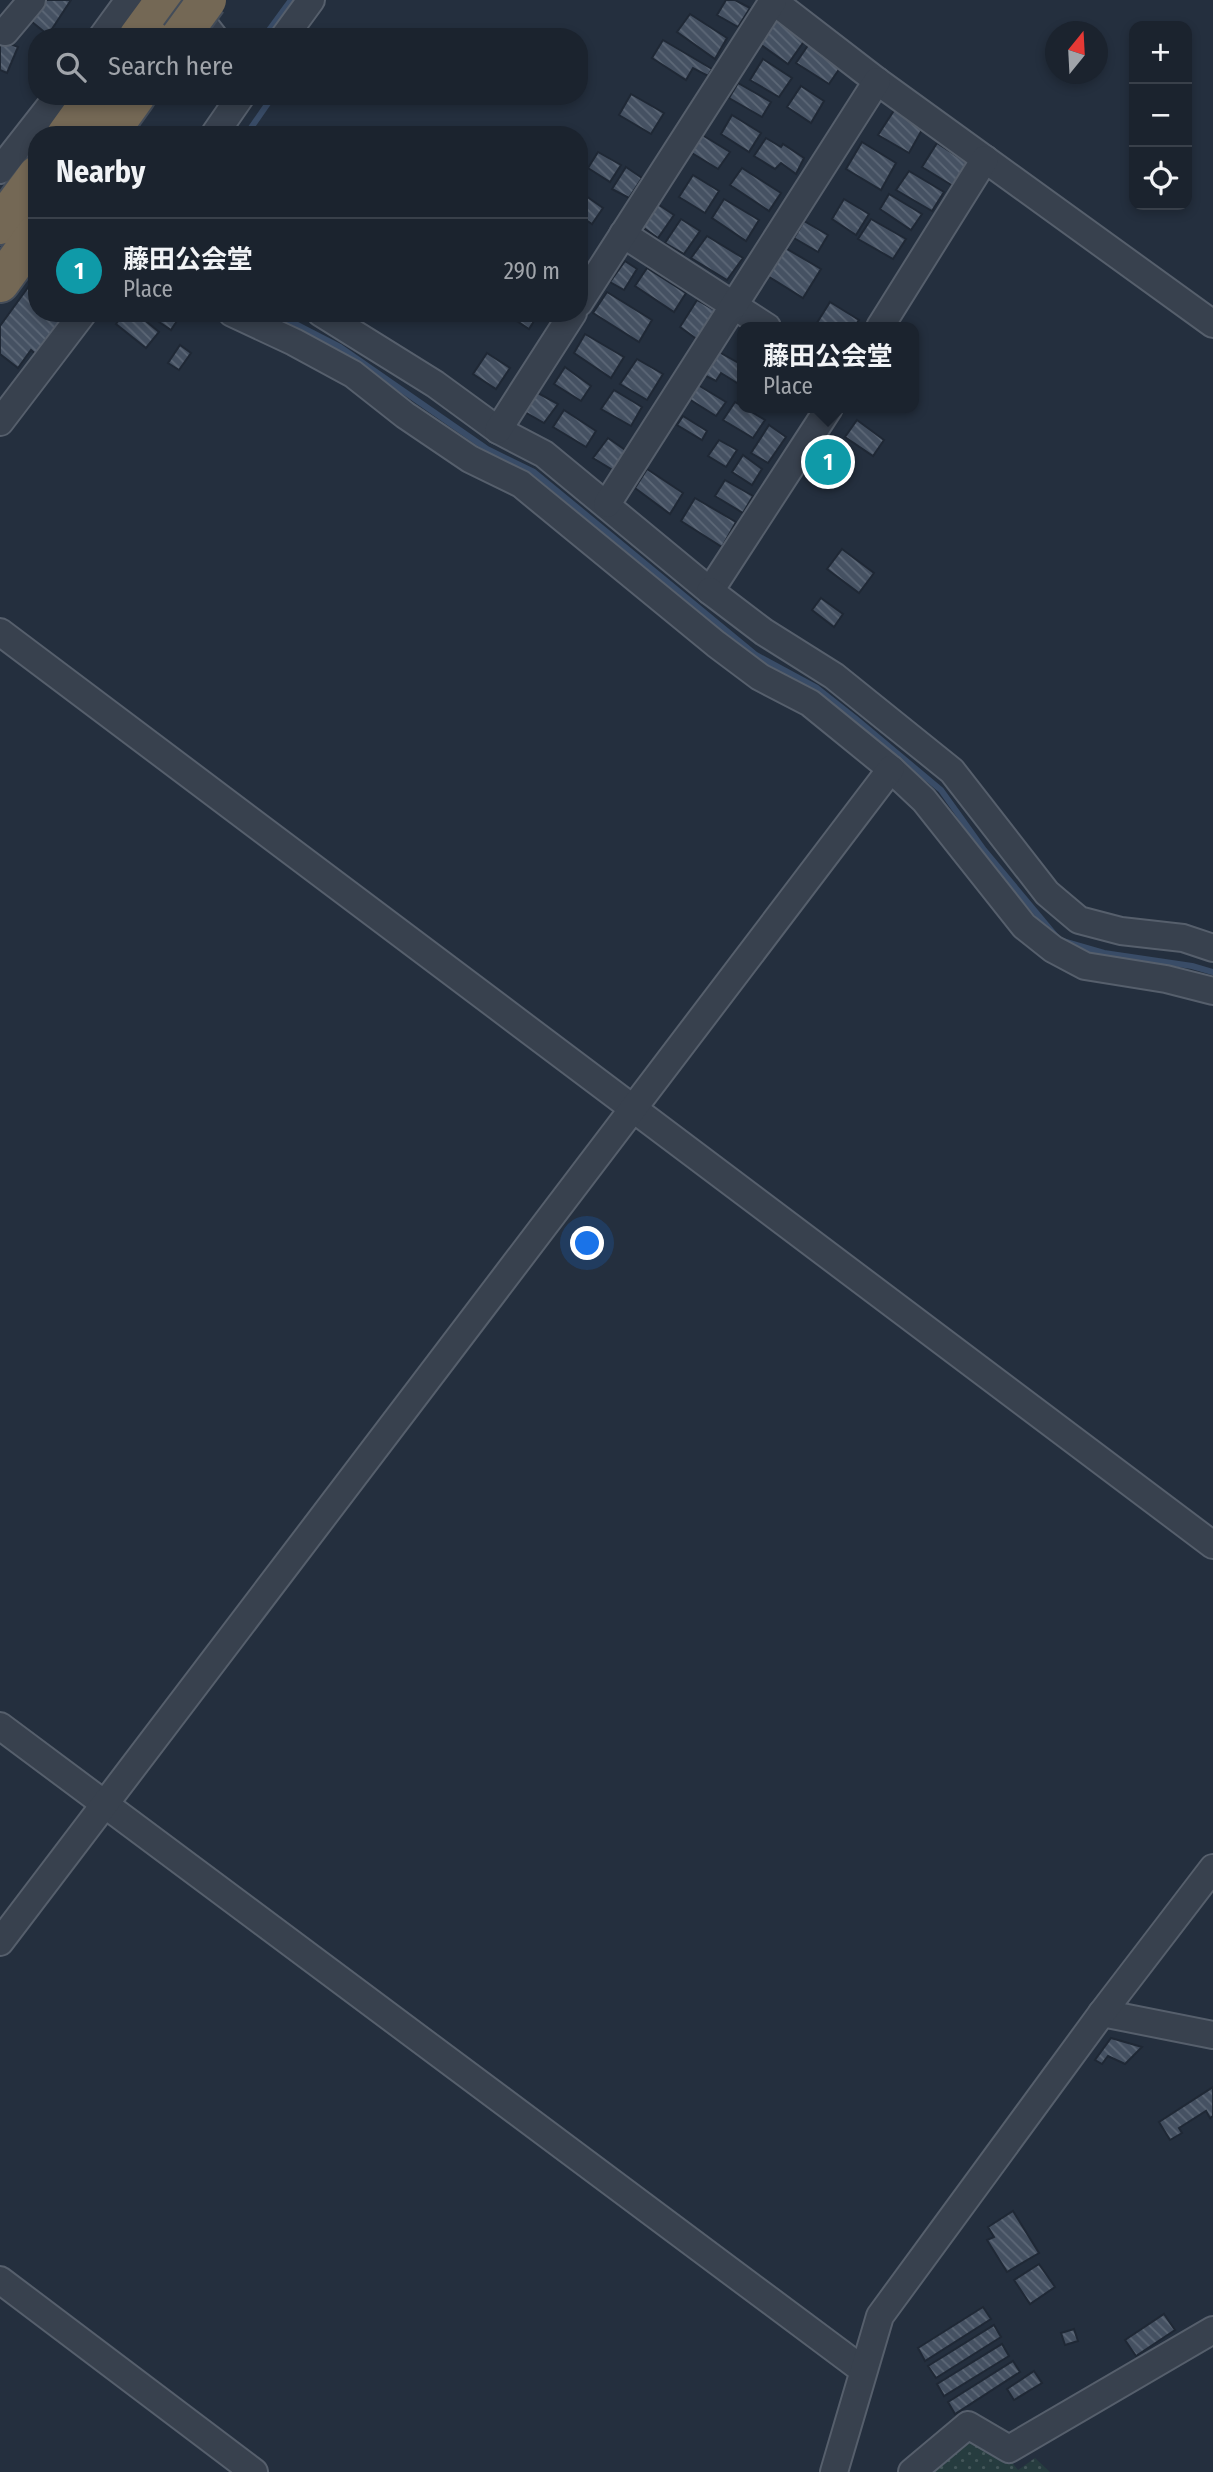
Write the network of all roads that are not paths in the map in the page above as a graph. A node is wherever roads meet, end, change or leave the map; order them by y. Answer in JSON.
{"nodes":[{"id":1,"x":32,"y":0,"type":"edge"},
{"id":2,"x":129,"y":0,"type":"edge"},
{"id":3,"x":165,"y":0,"type":"edge"},
{"id":4,"x":185,"y":0,"type":"edge"},
{"id":5,"x":206,"y":0,"type":"edge"},
{"id":6,"x":311,"y":0,"type":"edge"},
{"id":7,"x":773,"y":0,"type":"edge"},
{"id":8,"x":109,"y":28,"type":"edge"},
{"id":9,"x":145,"y":28,"type":"edge"},
{"id":10,"x":186,"y":28,"type":"edge"},
{"id":11,"x":208,"y":28,"type":"edge"},
{"id":12,"x":291,"y":28,"type":"edge"},
{"id":13,"x":5,"y":32,"type":"dead end"},
{"id":14,"x":877,"y":81,"type":"junction"},
{"id":15,"x":51,"y":105,"type":"edge"},
{"id":16,"x":88,"y":105,"type":"edge"},
{"id":17,"x":130,"y":105,"type":"edge"},
{"id":18,"x":235,"y":105,"type":"edge"},
{"id":19,"x":34,"y":126,"type":"edge"},
{"id":20,"x":72,"y":126,"type":"edge"},
{"id":21,"x":114,"y":126,"type":"edge"},
{"id":22,"x":220,"y":126,"type":"edge"},
{"id":23,"x":28,"y":134,"type":"edge"},
{"id":24,"x":985,"y":159,"type":"junction"},
{"id":25,"x":0,"y":170,"type":"edge"},
{"id":26,"x":28,"y":187,"type":"edge"},
{"id":27,"x":0,"y":225,"type":"edge"},
{"id":28,"x":623,"y":234,"type":"junction"},
{"id":29,"x":28,"y":244,"type":"edge"},
{"id":30,"x":0,"y":283,"type":"edge"},
{"id":31,"x":588,"y":289,"type":"edge"},
{"id":32,"x":734,"y":307,"type":"junction"},
{"id":33,"x":76,"y":322,"type":"edge"},
{"id":34,"x":252,"y":322,"type":"edge"},
{"id":35,"x":335,"y":322,"type":"edge"},
{"id":36,"x":567,"y":322,"type":"edge"},
{"id":37,"x":759,"y":322,"type":"edge"},
{"id":38,"x":883,"y":322,"type":"edge"},
{"id":39,"x":1213,"y":324,"type":"edge"},
{"id":40,"x":826,"y":413,"type":"edge"},
{"id":41,"x":0,"y":422,"type":"edge"},
{"id":42,"x":498,"y":430,"type":"junction"},
{"id":43,"x":607,"y":504,"type":"junction"},
{"id":44,"x":710,"y":591,"type":"junction"},
{"id":45,"x":0,"y":632,"type":"edge"},
{"id":46,"x":891,"y":769,"type":"junction"},
{"id":47,"x":1213,"y":948,"type":"edge"},
{"id":48,"x":1213,"y":991,"type":"edge"},
{"id":49,"x":634,"y":1110,"type":"junction"},
{"id":50,"x":1213,"y":1545,"type":"edge"},
{"id":51,"x":0,"y":1726,"type":"edge"},
{"id":52,"x":106,"y":1805,"type":"junction"},
{"id":53,"x":1213,"y":1868,"type":"edge"},
{"id":54,"x":0,"y":1942,"type":"edge"},
{"id":55,"x":1102,"y":2013,"type":"junction"},
{"id":56,"x":1213,"y":2035,"type":"edge"},
{"id":57,"x":0,"y":2280,"type":"edge"},
{"id":58,"x":1213,"y":2330,"type":"edge"},
{"id":59,"x":863,"y":2370,"type":"junction"},
{"id":60,"x":254,"y":2472,"type":"edge"},
{"id":61,"x":834,"y":2472,"type":"edge"},
{"id":62,"x":912,"y":2472,"type":"edge"}],
"edges":[{"from":1,"to":13,"type":"street"},
{"from":2,"to":8,"type":"street"},
{"from":3,"to":9,"type":"highway"},
{"from":4,"to":11,"type":"street"},
{"from":5,"to":10,"type":"highway","bridge":true},
{"from":6,"to":12,"type":"street"},
{"from":7,"to":14,"type":"street"},
{"from":7,"to":28,"type":"street"},
{"from":14,"to":24,"type":"street"},
{"from":14,"to":32,"type":"street"},
{"from":15,"to":19,"type":"street"},
{"from":16,"to":20,"type":"highway"},
{"from":17,"to":21,"type":"highway"},
{"from":18,"to":22,"type":"street"},
{"from":23,"to":25,"type":"street"},
{"from":24,"to":38,"type":"street"},
{"from":24,"to":39,"type":"street"},
{"from":26,"to":27,"type":"highway"},
{"from":28,"to":31,"type":"street"},
{"from":28,"to":32,"type":"street"},
{"from":29,"to":30,"type":"highway"},
{"from":32,"to":37,"type":"street"},
{"from":32,"to":43,"type":"street"},
{"from":33,"to":41,"type":"street"},
{"from":34,"to":46,"type":"street"},
{"from":35,"to":42,"type":"street"},
{"from":36,"to":42,"type":"street"},
{"from":40,"to":44,"type":"street"},
{"from":42,"to":43,"type":"street"},
{"from":43,"to":44,"type":"street"},
{"from":44,"to":47,"type":"street"},
{"from":45,"to":49,"type":"street"},
{"from":46,"to":48,"type":"street"},
{"from":46,"to":49,"type":"street"},
{"from":49,"to":50,"type":"street"},
{"from":49,"to":52,"type":"street"},
{"from":51,"to":52,"type":"street"},
{"from":52,"to":54,"type":"street"},
{"from":52,"to":59,"type":"street"},
{"from":53,"to":55,"type":"street"},
{"from":55,"to":56,"type":"street"},
{"from":55,"to":59,"type":"street"},
{"from":57,"to":60,"type":"street"},
{"from":58,"to":62,"type":"street"},
{"from":59,"to":61,"type":"street"}]}
